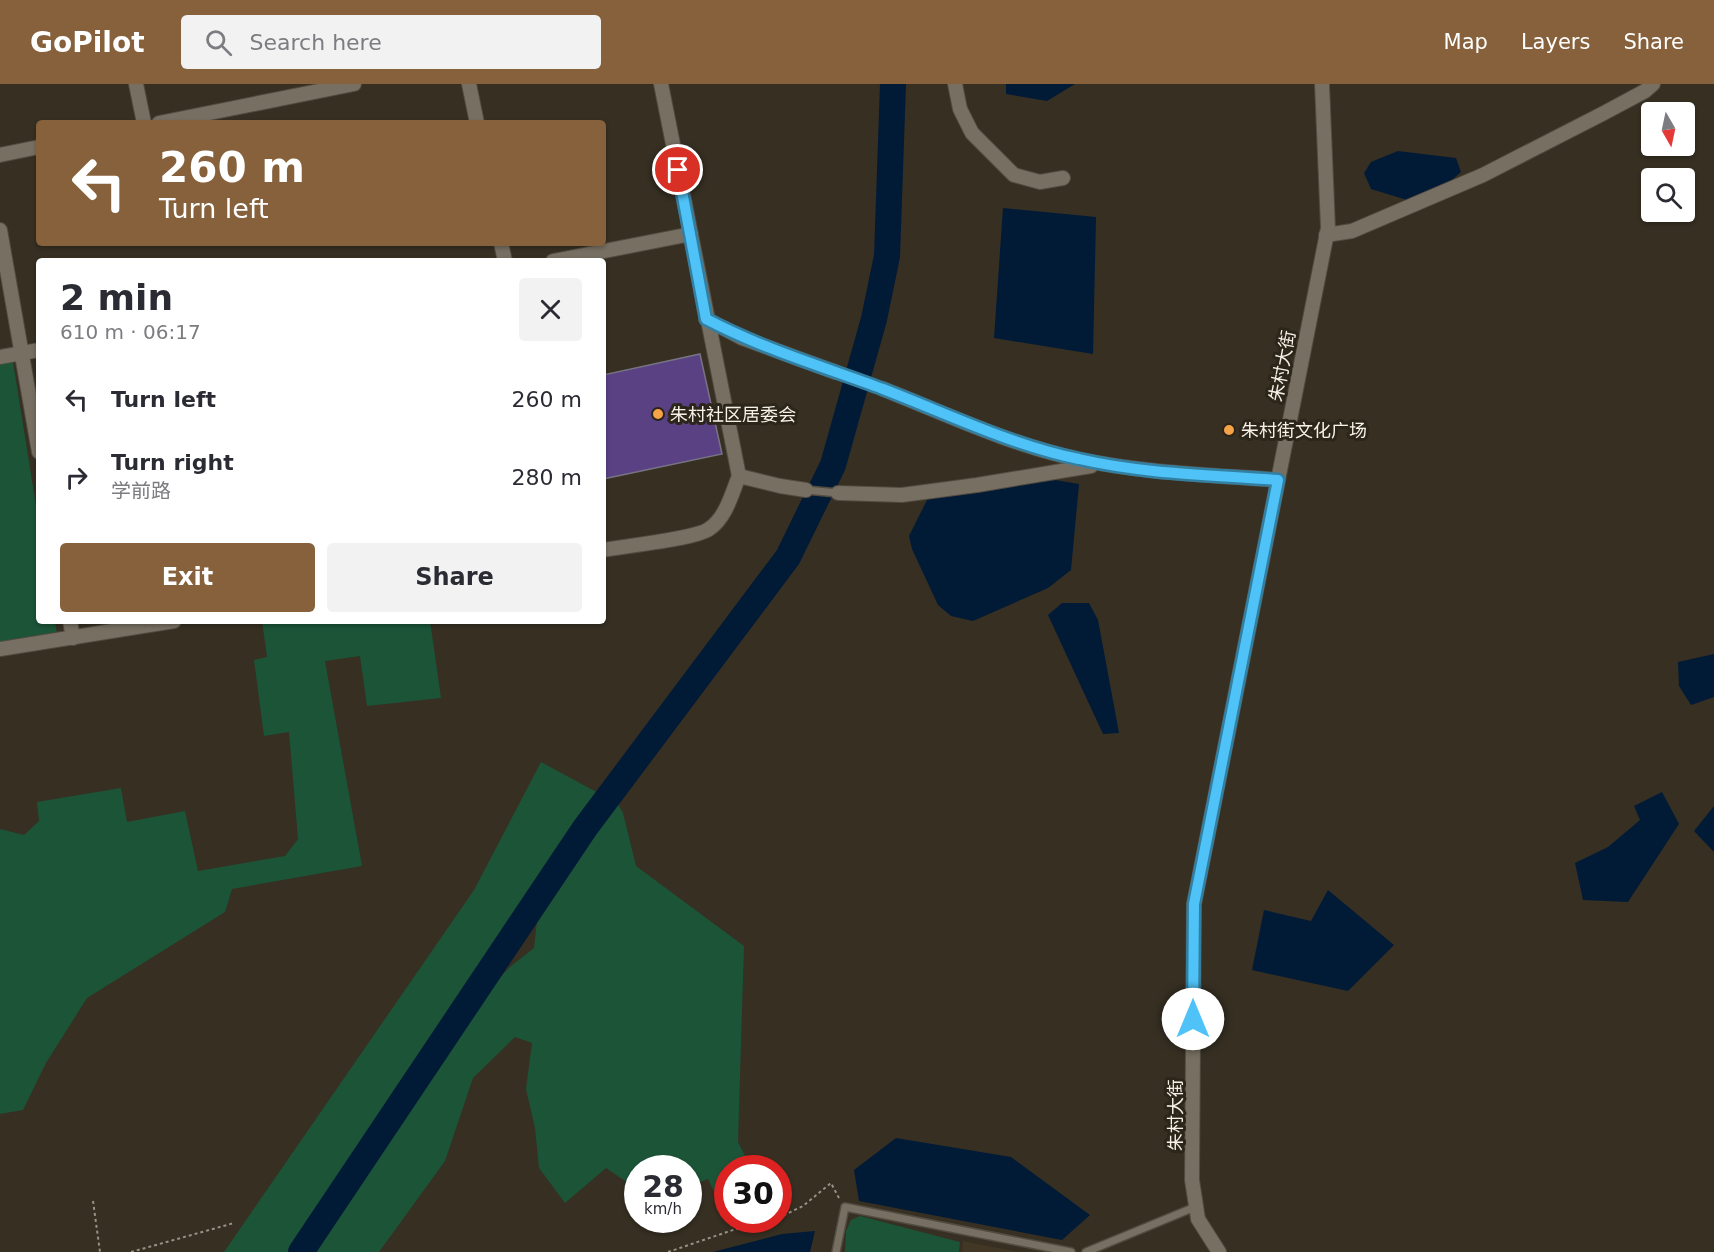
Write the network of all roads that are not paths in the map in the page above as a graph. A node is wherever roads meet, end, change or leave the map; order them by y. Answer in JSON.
{"nodes":[{"id":1,"x":136,"y":84,"type":"edge"},
{"id":2,"x":354,"y":84,"type":"edge"},
{"id":3,"x":469,"y":84,"type":"edge"},
{"id":4,"x":661,"y":84,"type":"edge"},
{"id":5,"x":955,"y":84,"type":"edge"},
{"id":6,"x":1322,"y":84,"type":"edge"},
{"id":7,"x":1653,"y":84,"type":"edge"},
{"id":8,"x":300,"y":89,"type":"edge"},
{"id":9,"x":143,"y":120,"type":"edge"},
{"id":10,"x":171,"y":120,"type":"edge"},
{"id":11,"x":476,"y":120,"type":"edge"},
{"id":12,"x":36,"y":148,"type":"edge"},
{"id":13,"x":0,"y":155,"type":"edge"},
{"id":14,"x":1063,"y":178,"type":"dead end"},
{"id":15,"x":0,"y":230,"type":"edge"},
{"id":16,"x":691,"y":234,"type":"junction"},
{"id":17,"x":1326,"y":236,"type":"junction"},
{"id":18,"x":568,"y":258,"type":"edge"},
{"id":19,"x":706,"y":319,"type":"junction"},
{"id":20,"x":36,"y":350,"type":"edge"},
{"id":21,"x":21,"y":353,"type":"junction"},
{"id":22,"x":0,"y":357,"type":"edge"},
{"id":23,"x":835,"y":372,"type":"joint"},
{"id":24,"x":883,"y":389,"type":"joint"},
{"id":25,"x":36,"y":436,"type":"edge"},
{"id":26,"x":1103,"y":464,"type":"junction"},
{"id":27,"x":739,"y":476,"type":"junction"},
{"id":28,"x":1278,"y":480,"type":"junction"},
{"id":29,"x":806,"y":490,"type":"joint"},
{"id":30,"x":838,"y":492,"type":"joint"},
{"id":31,"x":606,"y":549,"type":"edge"},
{"id":32,"x":71,"y":624,"type":"edge"},
{"id":33,"x":156,"y":624,"type":"edge"},
{"id":34,"x":73,"y":638,"type":"junction"},
{"id":35,"x":0,"y":649,"type":"edge"},
{"id":36,"x":1195,"y":1207,"type":"junction"},
{"id":37,"x":836,"y":1252,"type":"edge"},
{"id":38,"x":1071,"y":1252,"type":"edge"},
{"id":39,"x":1086,"y":1252,"type":"edge"},
{"id":40,"x":1220,"y":1252,"type":"edge"}],
"edges":[{"from":1,"to":9,"type":"street"},
{"from":2,"to":8,"type":"street"},
{"from":3,"to":11,"type":"street"},
{"from":4,"to":16,"type":"street"},
{"from":5,"to":14,"type":"street"},
{"from":6,"to":17,"type":"street","name":"朱村大街"},
{"from":7,"to":17,"type":"street"},
{"from":8,"to":10,"type":"street"},
{"from":12,"to":13,"type":"street"},
{"from":15,"to":21,"type":"street"},
{"from":16,"to":18,"type":"street"},
{"from":16,"to":19,"type":"street"},
{"from":17,"to":28,"type":"street","name":"朱村大街"},
{"from":19,"to":23,"type":"street"},
{"from":19,"to":27,"type":"street"},
{"from":20,"to":21,"type":"street"},
{"from":21,"to":22,"type":"street"},
{"from":21,"to":25,"type":"street"},
{"from":23,"to":24,"type":"lane"},
{"from":24,"to":26,"type":"street"},
{"from":26,"to":28,"type":"street"},
{"from":26,"to":30,"type":"street"},
{"from":27,"to":29,"type":"street"},
{"from":27,"to":31,"type":"street"},
{"from":28,"to":36,"type":"street","name":"朱村大街"},
{"from":29,"to":30,"type":"lane"},
{"from":32,"to":34,"type":"street"},
{"from":33,"to":34,"type":"street"},
{"from":34,"to":35,"type":"street"},
{"from":36,"to":39,"type":"lane"},
{"from":36,"to":40,"type":"street","name":"朱村大街"},
{"from":37,"to":38,"type":"lane"}]}
